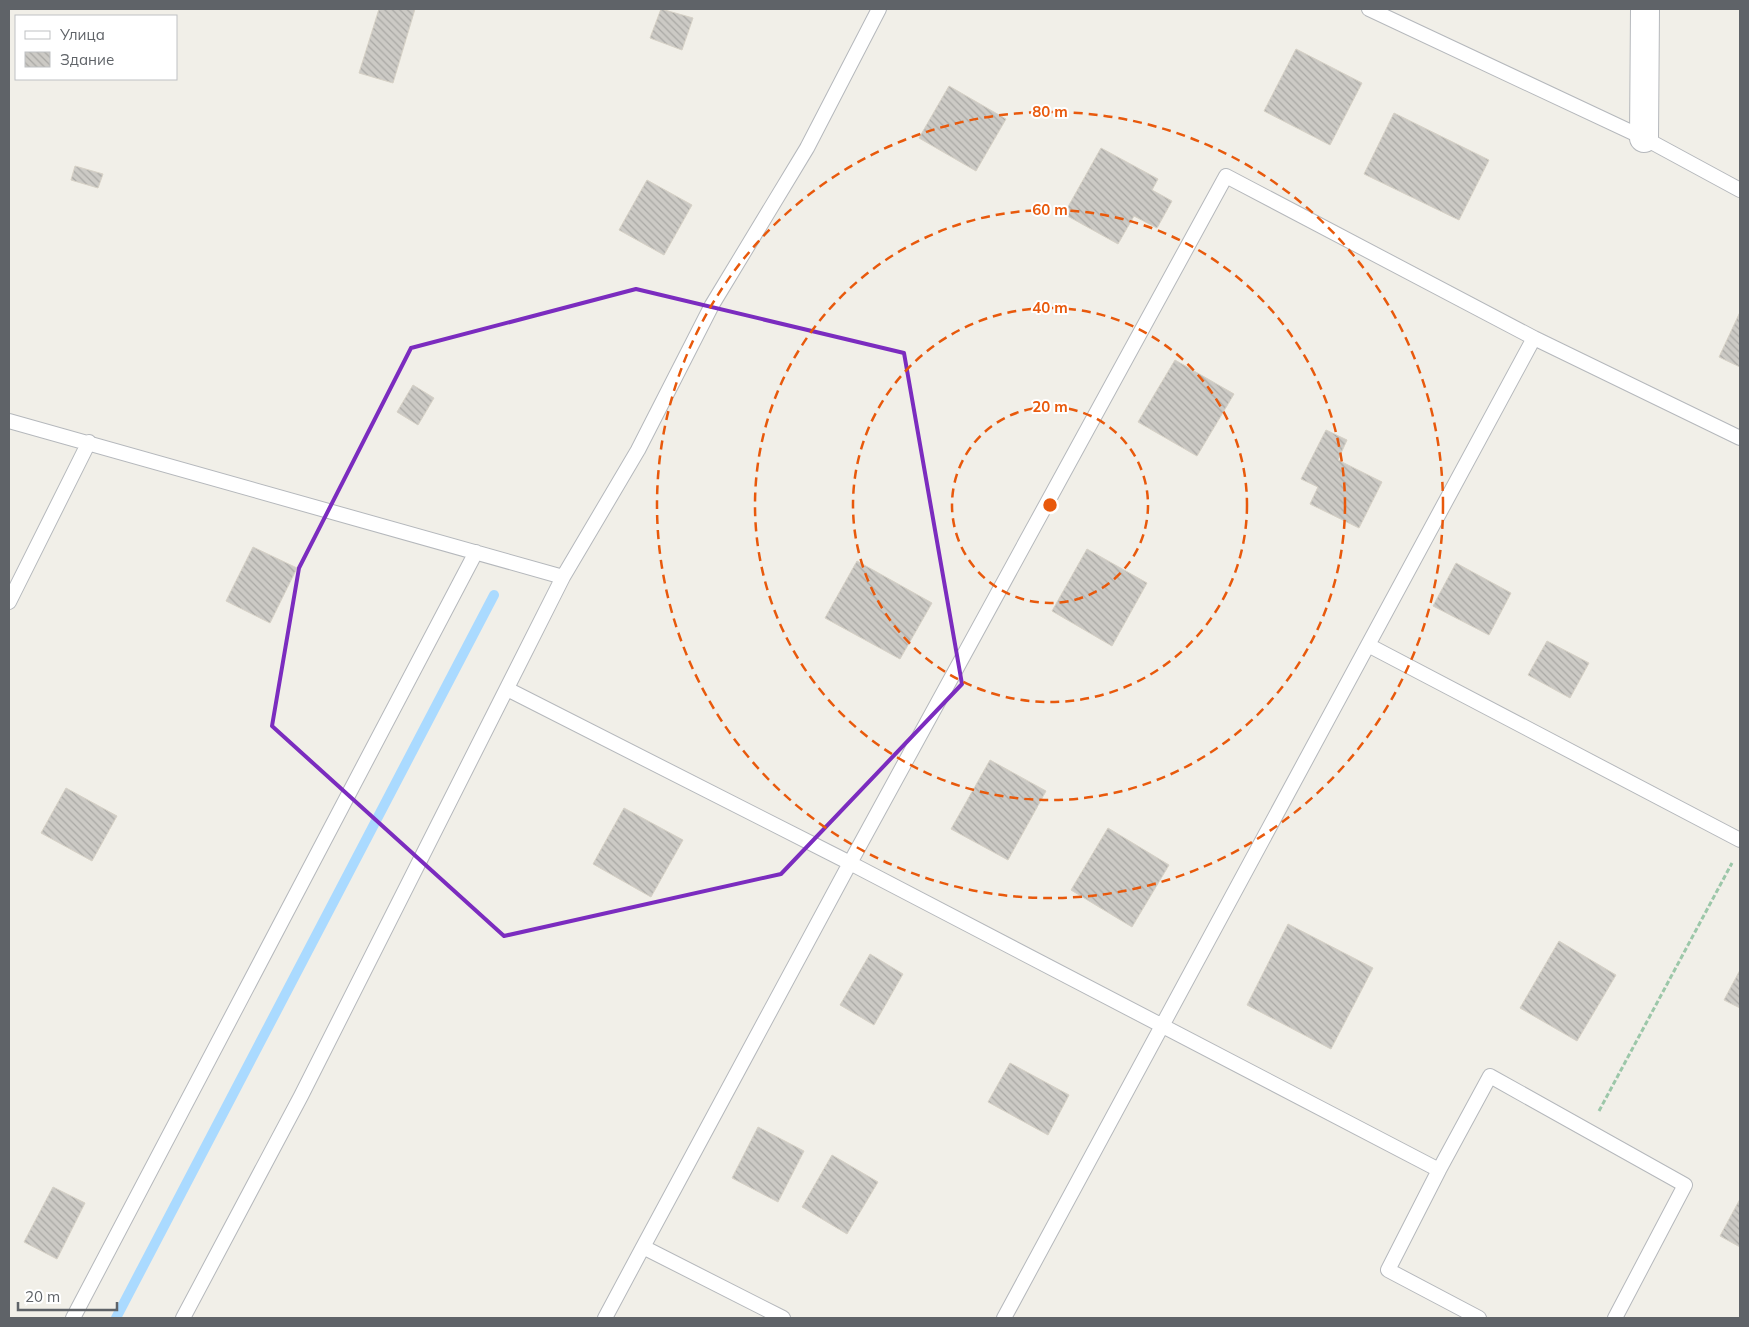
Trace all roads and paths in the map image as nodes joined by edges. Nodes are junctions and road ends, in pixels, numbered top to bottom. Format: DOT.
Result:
graph roads {
  1 [pos="879,9"];
  2 [pos="1369,9"];
  3 [pos="1645,9"];
  4 [pos="1644,138"];
  5 [pos="1740,190"];
  6 [pos="1534,338"];
  7 [pos="9,421"];
  8 [pos="1740,438"];
  9 [pos="89,442"];
  10 [pos="476,552"];
  11 [pos="563,577"];
  12 [pos="9,602"];
  13 [pos="1368,645"];
  14 [pos="506,689"];
  15 [pos="1740,840"];
  16 [pos="1736,856"];
  17 [pos="850,863"];
  18 [pos="1163,1026"];
  19 [pos="1588,1131"];
  20 [pos="1438,1170"];
  21 [pos="643,1247"];
  22 [pos="73,1318"];
  23 [pos="183,1318"];
  24 [pos="605,1318"];
  25 [pos="783,1318"];
  26 [pos="1004,1318"];
  27 [pos="1479,1318"];
  28 [pos="1615,1318"];
  1 -- 11 [label="lane"];
  2 -- 4 [label="lane"];
  3 -- 4 [label="street"];
  4 -- 5 [label="lane"];
  6 -- 8 [label="lane"];
  6 -- 13 [label="lane"];
  6 -- 17 [label="lane"];
  7 -- 9 [label="lane"];
  9 -- 10 [label="lane"];
  9 -- 12 [label="lane"];
  10 -- 11 [label="lane"];
  10 -- 22 [label="lane"];
  11 -- 14 [label="lane"];
  13 -- 15 [label="lane"];
  13 -- 18 [label="lane"];
  14 -- 17 [label="lane"];
  14 -- 23 [label="lane"];
  16 -- 19 [label="path"];
  17 -- 18 [label="lane"];
  17 -- 21 [label="lane"];
  18 -- 20 [label="lane"];
  18 -- 26 [label="lane"];
  19 -- 20 [label="lane"];
  19 -- 28 [label="lane"];
  20 -- 27 [label="lane"];
  21 -- 24 [label="lane"];
  21 -- 25 [label="lane"];
}
